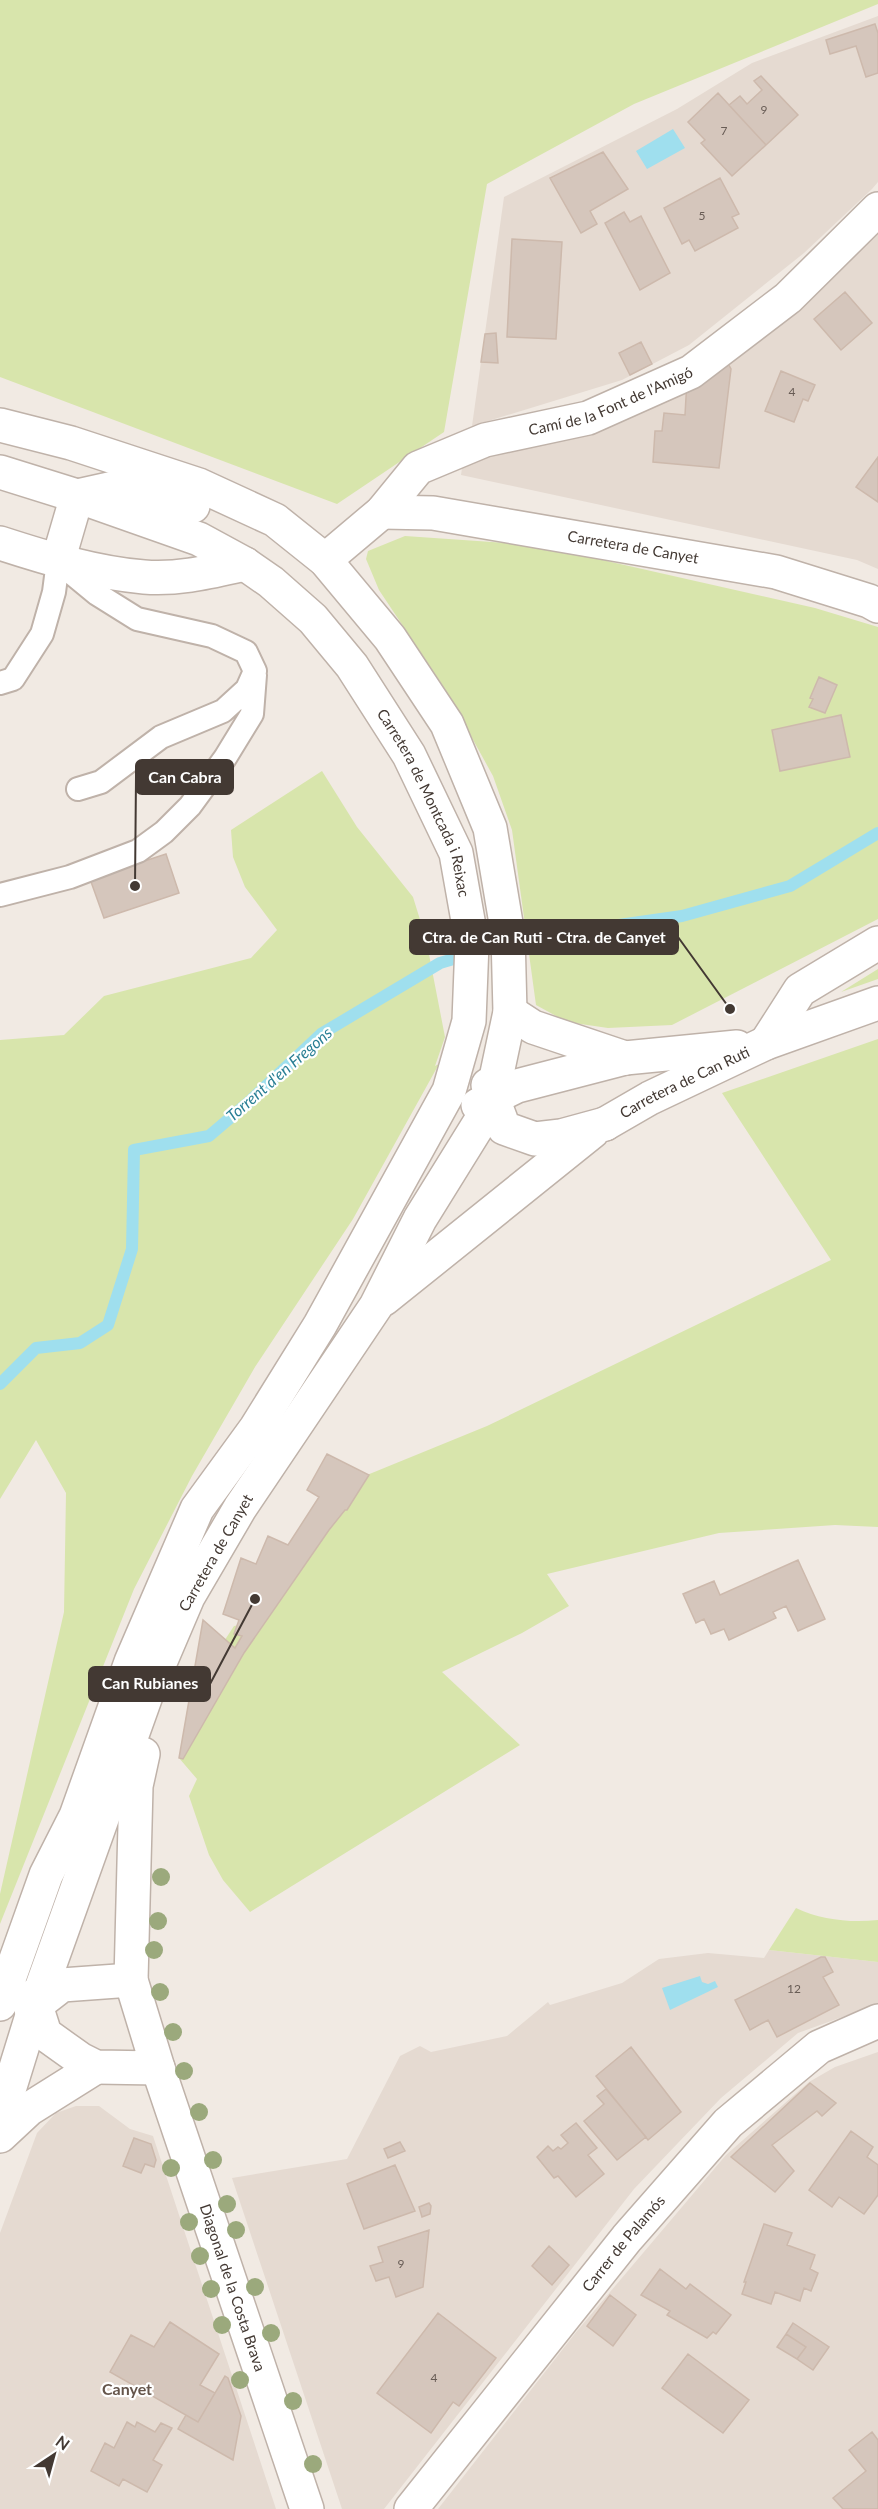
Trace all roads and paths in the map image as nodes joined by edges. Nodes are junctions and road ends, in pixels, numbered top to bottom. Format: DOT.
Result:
graph roads {
  1 [pos="878,209"];
  2 [pos="0,425"];
  3 [pos="0,448"];
  4 [pos="0,472"];
  5 [pos="77,496"];
  6 [pos="382,512"];
  7 [pos="0,543"];
  8 [pos="325,560"];
  9 [pos="58,561"];
  10 [pos="245,564"];
  11 [pos="878,606"];
  12 [pos="255,671"];
  13 [pos="0,683"];
  14 [pos="78,789"];
  15 [pos="472,840"];
  16 [pos="0,895"];
  17 [pos="878,943"];
  18 [pos="878,1003"];
  19 [pos="489,1016"];
  20 [pos="766,1043"];
  21 [pos="625,1058"];
  22 [pos="492,1097"];
  23 [pos="605,1124"];
  24 [pos="376,1306"];
  25 [pos="320,1325"];
  26 [pos="163,1659"];
  27 [pos="76,1816"];
  28 [pos="131,1980"];
  29 [pos="0,2004"];
  30 [pos="35,2006"];
  31 [pos="878,2021"];
  32 [pos="0,2060"];
  33 [pos="96,2067"];
  34 [pos="159,2068"];
  35 [pos="0,2119"];
  36 [pos="0,2136"];
  37 [pos="307,2509"];
  38 [pos="411,2509"];
  1 -- 6 [label="street, Camí de la Font de l'Amigó"];
  2 -- 8 [label="street, Carretera de Montcada i Reixac"];
  3 -- 5 [label="street"];
  4 -- 5 [label="street, Carretera de Montcada i Reixac"];
  5 -- 8 [label="street"];
  5 -- 9 [label="street"];
  5 -- 10 [label="street, Carretera de Montcada i Reixac"];
  6 -- 8 [label="street, Camí de la Font de l'Amigó"];
  6 -- 11 [label="street, Carretera de Canyet"];
  7 -- 9 [label="street"];
  8 -- 15 [label="street, Carretera de Montcada i Reixac"];
  9 -- 10 [label="street"];
  9 -- 12 [label="lane"];
  9 -- 13 [label="lane"];
  10 -- 15 [label="street, Carretera de Montcada i Reixac"];
  12 -- 14 [label="lane"];
  12 -- 16 [label="lane"];
  15 -- 19 [label="street, Carretera de Montcada i Reixac"];
  15 -- 19 [label="street, Carretera de Montcada i Reixac"];
  17 -- 20 [label="street"];
  18 -- 20 [label="street, Carretera de Can Ruti"];
  19 -- 21 [label="street"];
  19 -- 22 [label="street, Carretera de Montcada i Reixac"];
  19 -- 25 [label="street, Carretera de Montcada i Reixac"];
  20 -- 21 [label="street, Carretera de Can Ruti"];
  20 -- 23 [label="street, Carretera de Can Ruti"];
  21 -- 22 [label="street, Carretera de Can Ruti"];
  22 -- 23 [label="street"];
  22 -- 24 [label="street, Carretera de Canyet"];
  22 -- 25 [label="street, Carretera de Can Ruti"];
  23 -- 24 [label="street"];
  24 -- 26 [label="street, Carretera de Canyet"];
  25 -- 27 [label="street, Carretera de Canyet"];
  26 -- 28 [label="street, Diagonal de la Costa Brava"];
  26 -- 30 [label="street, Carretera de Canyet"];
  27 -- 29 [label="street, Carretera de Canyet"];
  27 -- 30 [label="street"];
  28 -- 30 [label="street"];
  28 -- 34 [label="street, Diagonal de la Costa Brava"];
  30 -- 32 [label="street"];
  30 -- 33 [label="street"];
  30 -- 35 [label="street, Carretera de Canyet"];
  31 -- 38 [label="street, Carrer de Palamós"];
  33 -- 34 [label="street"];
  33 -- 36 [label="street"];
  34 -- 37 [label="street, Diagonal de la Costa Brava"];
}
